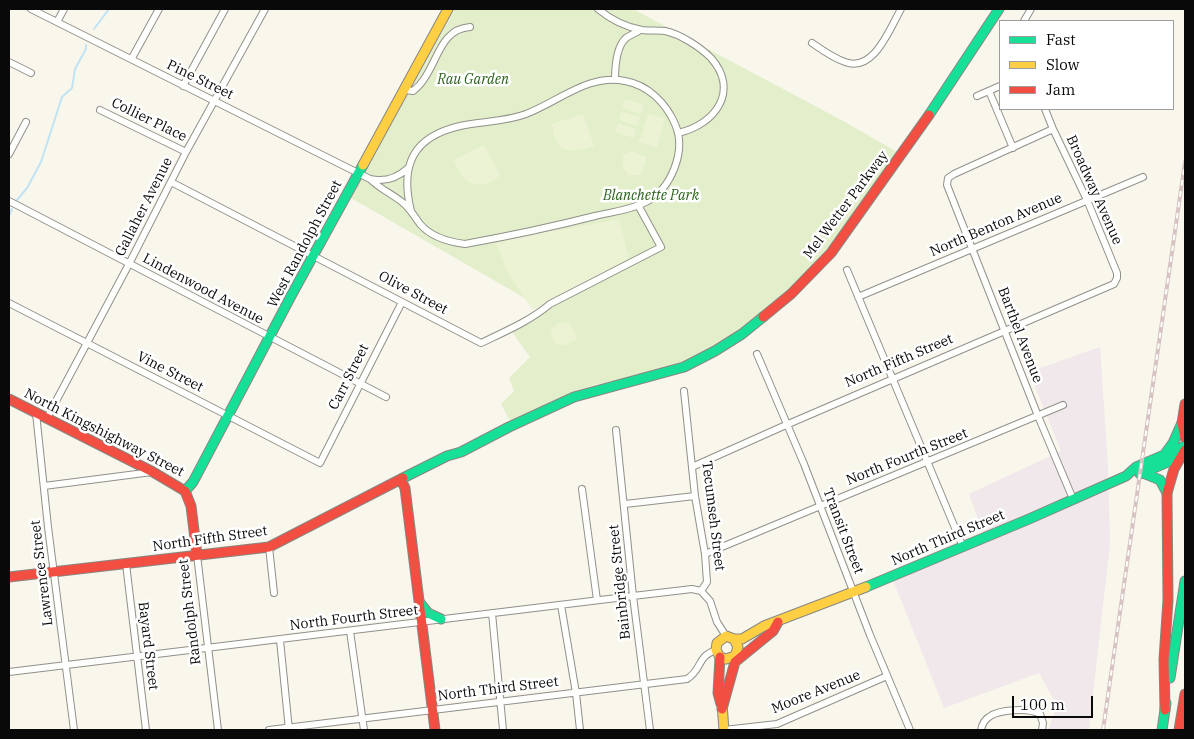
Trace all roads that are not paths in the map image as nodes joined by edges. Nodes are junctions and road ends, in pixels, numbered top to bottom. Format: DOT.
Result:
graph roads {
  1 [pos="31,9"];
  2 [pos="64,9"];
  3 [pos="159,9"];
  4 [pos="225,9"];
  5 [pos="265,9"];
  6 [pos="448,9"];
  7 [pos="598,9"];
  8 [pos="901,9"];
  9 [pos="993,9"];
  10 [pos="999,9"];
  11 [pos="1031,9"];
  12 [pos="1025,20"];
  13 [pos="57,22"];
  14 [pos="470,27"];
  15 [pos="640,30"];
  16 [pos="812,43"];
  17 [pos="132,58"];
  18 [pos="9,62"];
  19 [pos="31,73"];
  20 [pos="615,80"];
  21 [pos="183,86"];
  22 [pos="999,86"];
  23 [pos="405,90"];
  24 [pos="989,91"];
  25 [pos="977,96"];
  26 [pos="215,101"];
  27 [pos="100,110"];
  28 [pos="1046,110"];
  29 [pos="26,122"];
  30 [pos="1053,128"];
  31 [pos="678,133"];
  32 [pos="1013,148"];
  33 [pos="186,152"];
  34 [pos="9,154"];
  35 [pos="407,169"];
  36 [pos="359,173"];
  37 [pos="1143,177"];
  38 [pos="370,179"];
  39 [pos="171,182"];
  40 [pos="1087,200"];
  41 [pos="9,201"];
  42 [pos="638,205"];
  43 [pos="411,211"];
  44 [pos="971,249"];
  45 [pos="314,255"];
  46 [pos="129,264"];
  47 [pos="847,270"];
  48 [pos="1116,281"];
  49 [pos="858,297"];
  50 [pos="402,302"];
  51 [pos="9,303"];
  52 [pos="1005,331"];
  53 [pos="270,338"];
  54 [pos="86,342"];
  55 [pos="757,354"];
  56 [pos="892,379"];
  57 [pos="359,383"];
  58 [pos="684,391"];
  59 [pos="386,397"];
  60 [pos="567,397"];
  61 [pos="10,400"];
  62 [pos="1185,404"];
  63 [pos="1063,406"];
  64 [pos="36,413"];
  65 [pos="228,416"];
  66 [pos="1038,416"];
  67 [pos="47,418"];
  68 [pos="1182,423"];
  69 [pos="786,425"];
  70 [pos="616,430"];
  71 [pos="1185,438"];
  72 [pos="1185,446"];
  73 [pos="1165,454"];
  74 [pos="1184,454"];
  75 [pos="928,462"];
  76 [pos="320,463"];
  77 [pos="692,467"];
  78 [pos="154,472"];
  79 [pos="1143,473"];
  80 [pos="1126,476"];
  81 [pos="401,480"];
  82 [pos="44,486"];
  83 [pos="582,489"];
  84 [pos="185,492"];
  85 [pos="1166,494"];
  86 [pos="695,496"];
  87 [pos="1073,499"];
  88 [pos="624,504"];
  89 [pos="820,506"];
  90 [pos="269,547"];
  91 [pos="963,547"];
  92 [pos="705,554"];
  93 [pos="197,555"];
  94 [pos="126,564"];
  95 [pos="54,571"];
  96 [pos="9,577"];
  97 [pos="1185,581"];
  98 [pos="701,591"];
  99 [pos="853,592"];
  100 [pos="274,593"];
  101 [pos="633,596"];
  102 [pos="418,599"];
  103 [pos="597,600"];
  104 [pos="561,605"];
  105 [pos="492,613"];
  106 [pos="441,619"];
  107 [pos="422,621"];
  108 [pos="778,622"];
  109 [pos="350,631"];
  110 [pos="730,638"];
  111 [pos="280,640"];
  112 [pos="208,648"];
  113 [pos="738,650"];
  114 [pos="137,656"];
  115 [pos="725,657"];
  116 [pos="66,665"];
  117 [pos="9,672"];
  118 [pos="886,676"];
  119 [pos="645,684"];
  120 [pos="576,693"];
  121 [pos="1185,694"];
  122 [pos="500,702"];
  123 [pos="433,710"];
  124 [pos="1165,710"];
  125 [pos="362,719"];
  126 [pos="289,729"];
  127 [pos="74,730"];
  128 [pos="146,730"];
  129 [pos="218,730"];
  130 [pos="269,730"];
  131 [pos="364,730"];
  132 [pos="435,730"];
  133 [pos="503,730"];
  134 [pos="580,730"];
  135 [pos="650,730"];
  136 [pos="724,730"];
  137 [pos="910,730"];
  138 [pos="982,730"];
  139 [pos="1042,730"];
  140 [pos="1162,730"];
  141 [pos="1179,730"];
  1 -- 13 [label="street, Pine Street"];
  2 -- 13 [label="street"];
  3 -- 17 [label="street"];
  4 -- 21 [label="street"];
  5 -- 26 [label="street, Gallaher Avenue"];
  6 -- 23 [label="main road, West Randolph Street"];
  7 -- 15 [label="street"];
  8 -- 16 [label="street"];
  9 -- 60 [label="main road, Mel Wetter Parkway"];
  10 -- 60 [label="main road, Mel Wetter Parkway"];
  11 -- 12 [label="street"];
  13 -- 17 [label="street, Pine Street"];
  14 -- 23 [label="street"];
  15 -- 20 [label="street"];
  15 -- 31 [label="street"];
  17 -- 21 [label="street, Pine Street"];
  18 -- 19 [label="street"];
  20 -- 31 [label="street"];
  20 -- 35 [label="street"];
  21 -- 26 [label="street, Pine Street"];
  22 -- 24 [label="street"];
  23 -- 36 [label="main road, West Randolph Street"];
  24 -- 25 [label="street"];
  24 -- 32 [label="street"];
  26 -- 33 [label="street, Gallaher Avenue"];
  26 -- 36 [label="street, Pine Street"];
  27 -- 33 [label="street, Collier Place"];
  28 -- 30 [label="street, Broadway Avenue"];
  29 -- 34 [label="street"];
  30 -- 32 [label="street"];
  30 -- 40 [label="street, Broadway Avenue"];
  31 -- 42 [label="street, Pine Street"];
  32 -- 44 [label="street, Barthel Avenue"];
  33 -- 39 [label="street, Gallaher Avenue"];
  35 -- 38 [label="street"];
  35 -- 43 [label="street"];
  36 -- 38 [label="street, Pine Street"];
  36 -- 45 [label="main road, West Randolph Street"];
  37 -- 40 [label="street, North Benton Avenue"];
  38 -- 43 [label="street, Pine Street"];
  39 -- 45 [label="street, Olive Street"];
  39 -- 46 [label="street, Gallaher Avenue"];
  40 -- 44 [label="street, North Benton Avenue"];
  40 -- 48 [label="street, Broadway Avenue"];
  41 -- 46 [label="street, Lindenwood Avenue"];
  42 -- 43 [label="street, Pine Street"];
  42 -- 50 [label="street, Olive Street"];
  44 -- 49 [label="street, North Benton Avenue"];
  44 -- 52 [label="street, Barthel Avenue"];
  45 -- 50 [label="street, Olive Street"];
  45 -- 53 [label="main road, West Randolph Street"];
  46 -- 53 [label="street, Lindenwood Avenue"];
  46 -- 54 [label="street, Gallaher Avenue"];
  47 -- 49 [label="street"];
  48 -- 52 [label="street, North Fifth Street"];
  49 -- 56 [label="street"];
  50 -- 57 [label="street, Carr Street"];
  51 -- 54 [label="street, Vine Street"];
  52 -- 56 [label="street, North Fifth Street"];
  52 -- 66 [label="street, Barthel Avenue"];
  53 -- 57 [label="street, Lindenwood Avenue"];
  53 -- 65 [label="main road, West Randolph Street"];
  54 -- 65 [label="street, Vine Street"];
  54 -- 67 [label="street, Gallaher Avenue"];
  55 -- 69 [label="street, Transit Street"];
  56 -- 69 [label="street, North Fifth Street"];
  56 -- 75 [label="street"];
  57 -- 59 [label="street, Lindenwood Avenue"];
  57 -- 76 [label="street, Carr Street"];
  58 -- 77 [label="street, Tecumseh Street"];
  60 -- 81 [label="main road, Mel Wetter Parkway"];
  61 -- 64 [label="main road, North Kingshighway Street"];
  62 -- 68 [label="main road"];
  63 -- 66 [label="street, North Fourth Street"];
  64 -- 67 [label="main road, North Kingshighway Street"];
  64 -- 82 [label="street, Lawrence Street"];
  65 -- 76 [label="street, Vine Street"];
  65 -- 84 [label="main road, West Randolph Street"];
  66 -- 75 [label="street, North Fourth Street"];
  66 -- 87 [label="street, Barthel Avenue"];
  67 -- 78 [label="main road, North Kingshighway Street"];
  68 -- 71 [label="main road"];
  68 -- 73 [label="main road"];
  69 -- 77 [label="street, North Fifth Street"];
  69 -- 89 [label="street, Transit Street"];
  70 -- 88 [label="street, Bainbridge Street"];
  72 -- 73 [label="main road, North Third Street"];
  73 -- 80 [label="main road, North Third Street"];
  74 -- 79 [label="main road, North Third Street"];
  74 -- 85 [label="main road"];
  75 -- 89 [label="street, North Fourth Street"];
  75 -- 91 [label="street"];
  77 -- 86 [label="street, Tecumseh Street"];
  78 -- 82 [label="street"];
  78 -- 84 [label="main road, North Kingshighway Street"];
  79 -- 80 [label="main road, North Third Street"];
  79 -- 85 [label="main road"];
  80 -- 87 [label="main road, North Third Street"];
  81 -- 90 [label="main road, North Fifth Street"];
  81 -- 102 [label="main road"];
  82 -- 95 [label="street, Lawrence Street"];
  83 -- 103 [label="street"];
  84 -- 93 [label="main road, Randolph Street"];
  85 -- 124 [label="main road"];
  86 -- 88 [label="street"];
  86 -- 92 [label="street, Tecumseh Street"];
  87 -- 91 [label="main road, North Third Street"];
  88 -- 101 [label="street, Bainbridge Street"];
  89 -- 92 [label="street, North Fourth Street"];
  89 -- 99 [label="street, Transit Street"];
  90 -- 93 [label="main road, North Fifth Street"];
  90 -- 100 [label="street"];
  91 -- 99 [label="main road, North Third Street"];
  92 -- 98 [label="street, Tecumseh Street"];
  93 -- 94 [label="main road, North Fifth Street"];
  93 -- 112 [label="street, Randolph Street"];
  94 -- 95 [label="main road, North Fifth Street"];
  94 -- 114 [label="street, Bayard Street"];
  95 -- 96 [label="main road, North Fifth Street"];
  95 -- 116 [label="street, Lawrence Street"];
  97 -- 124 [label="main road"];
  98 -- 101 [label="street, North Fourth Street"];
  98 -- 110 [label="street"];
  99 -- 108 [label="main road, North Third Street"];
  99 -- 118 [label="street, Transit Street"];
  101 -- 103 [label="street, North Fourth Street"];
  101 -- 119 [label="street, Bainbridge Street"];
  102 -- 106 [label="main road"];
  102 -- 107 [label="main road"];
  103 -- 104 [label="street, North Fourth Street"];
  104 -- 105 [label="street, North Fourth Street"];
  104 -- 120 [label="street"];
  105 -- 106 [label="street, North Fourth Street"];
  105 -- 122 [label="street"];
  106 -- 107 [label="street, North Fourth Street"];
  107 -- 109 [label="street, North Fourth Street"];
  107 -- 123 [label="main road"];
  108 -- 110 [label="main road, North Third Street"];
  108 -- 113 [label="main road, North Third Street"];
  108 -- 115 [label="main road, North Third Street"];
  109 -- 111 [label="street, North Fourth Street"];
  109 -- 125 [label="street"];
  110 -- 113 [label="main road"];
  110 -- 115 [label="main road, North Third Street"];
  111 -- 112 [label="street, North Fourth Street"];
  111 -- 126 [label="street"];
  112 -- 114 [label="street, North Fourth Street"];
  112 -- 129 [label="street, Randolph Street"];
  113 -- 115 [label="main road, North Third Street"];
  114 -- 116 [label="street, North Fourth Street"];
  114 -- 128 [label="street, Bayard Street"];
  115 -- 119 [label="street, North Third Street"];
  115 -- 136 [label="main road"];
  116 -- 117 [label="street, North Fourth Street"];
  116 -- 127 [label="street, Lawrence Street"];
  118 -- 136 [label="street, Moore Avenue"];
  118 -- 137 [label="street, Transit Street"];
  119 -- 120 [label="street, North Third Street"];
  119 -- 135 [label="street, Bainbridge Street"];
  120 -- 122 [label="street, North Third Street"];
  120 -- 134 [label="street"];
  121 -- 141 [label="main road"];
  122 -- 123 [label="street, North Third Street"];
  122 -- 133 [label="street"];
  123 -- 125 [label="street, North Third Street"];
  123 -- 132 [label="main road"];
  124 -- 140 [label="main road"];
  125 -- 126 [label="street, North Third Street"];
  125 -- 131 [label="street"];
  126 -- 130 [label="street, North Third Street"];
  138 -- 139 [label="street"];
}
